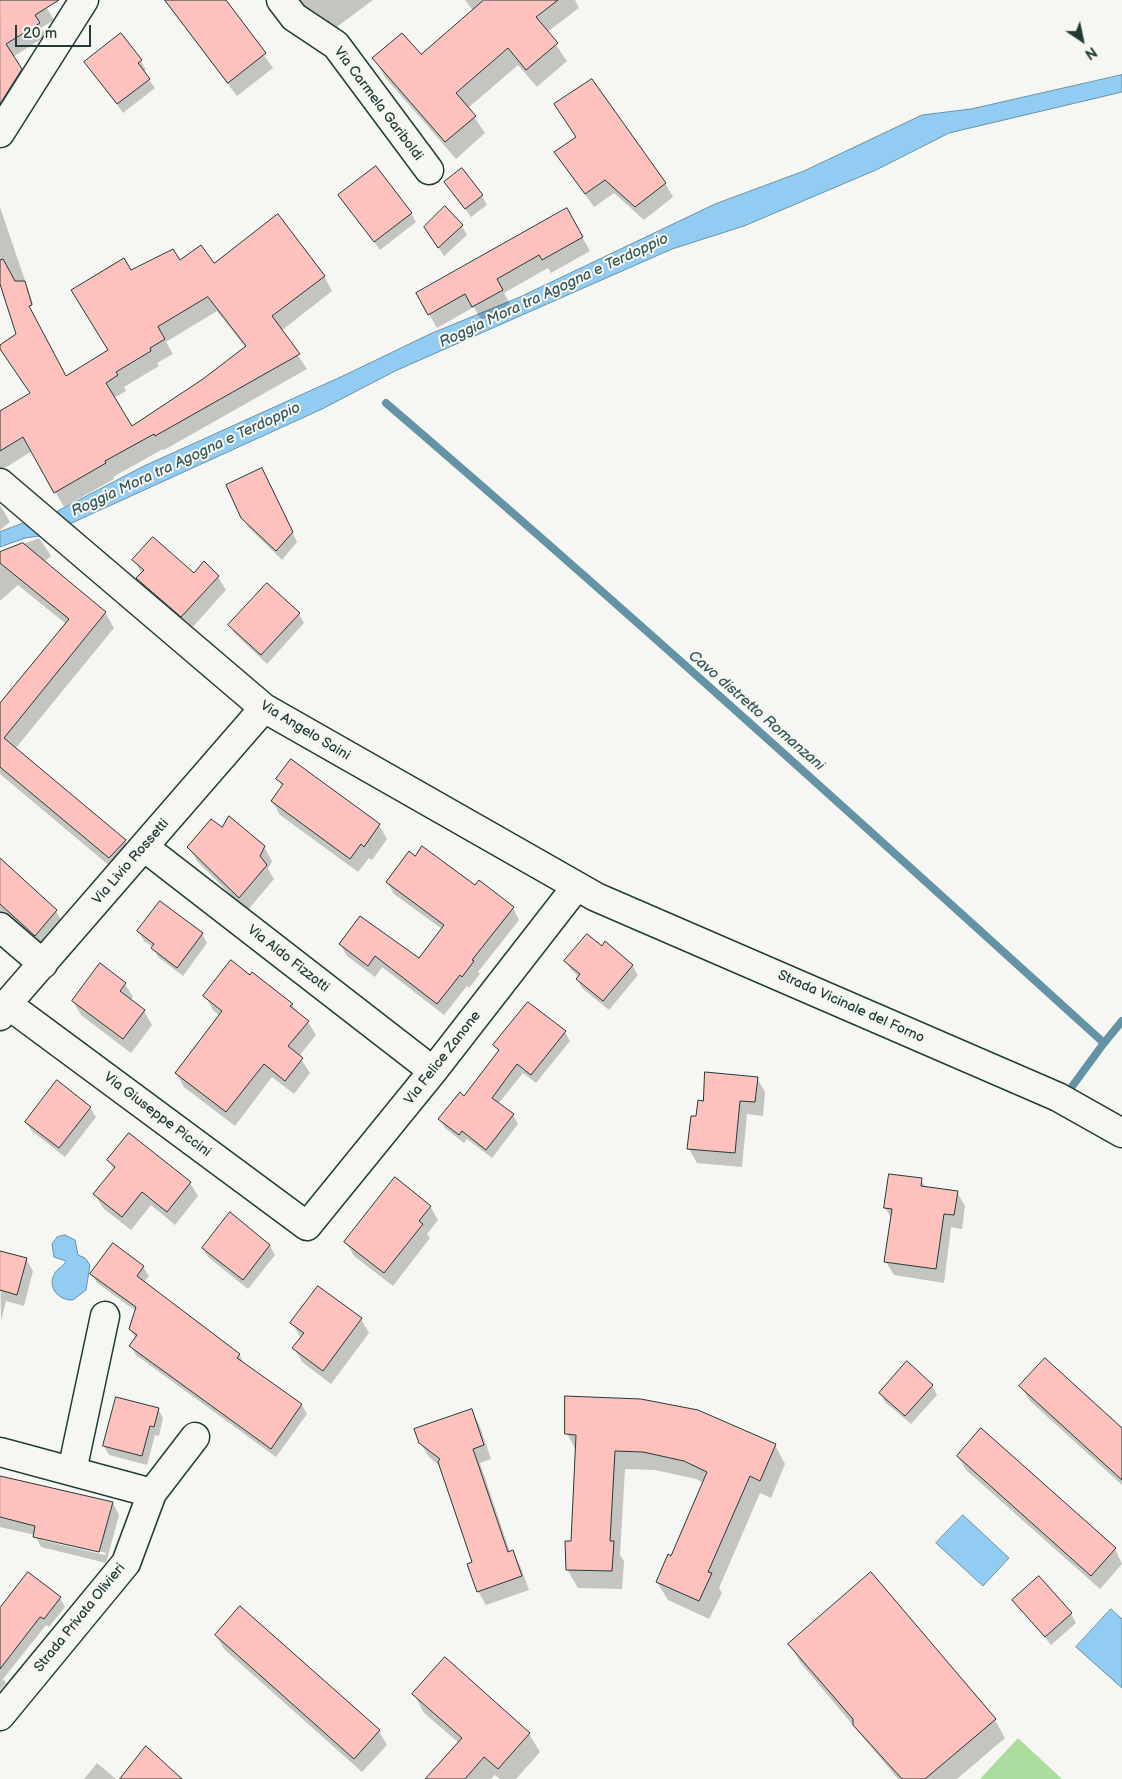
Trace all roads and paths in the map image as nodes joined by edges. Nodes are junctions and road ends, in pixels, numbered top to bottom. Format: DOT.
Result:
graph roads {
  1 [pos="84,0"];
  2 [pos="281,0"];
  3 [pos="0,133"];
  4 [pos="429,170"];
  5 [pos="0,483"];
  6 [pos="264,708"];
  7 [pos="144,847"];
  8 [pos="576,887"];
  9 [pos="0,927"];
  10 [pos="42,964"];
  11 [pos="4,1010"];
  12 [pos="433,1071"];
  13 [pos="1122,1133"];
  14 [pos="307,1226"];
  15 [pos="105,1316"];
  16 [pos="194,1437"];
  17 [pos="0,1452"];
  18 [pos="72,1471"];
  19 [pos="152,1492"];
  20 [pos="0,1716"];
  1 -- 3 [label="street"];
  2 -- 4 [label="street, Via Carmela Gariboldi"];
  5 -- 6 [label="street, Via Angelo Saini"];
  6 -- 7 [label="street, Via Livio Rossetti"];
  6 -- 8 [label="street, Via Angelo Saini"];
  7 -- 10 [label="street, Via Livio Rossetti"];
  7 -- 12 [label="street, Via Aldo Fizzotti"];
  8 -- 12 [label="street, Via Felice Zanone"];
  8 -- 13 [label="street, Strada Vicinale del Forno"];
  9 -- 10 [label="street"];
  10 -- 11 [label="street, Via Livio Rossetti"];
  11 -- 14 [label="street, Via Giuseppe Piccini"];
  12 -- 14 [label="street, Via Felice Zanone"];
  15 -- 18 [label="street"];
  16 -- 19 [label="street, Strada Privata Olivieri"];
  17 -- 18 [label="street"];
  18 -- 19 [label="street"];
  19 -- 20 [label="street, Strada Privata Olivieri"];
}
